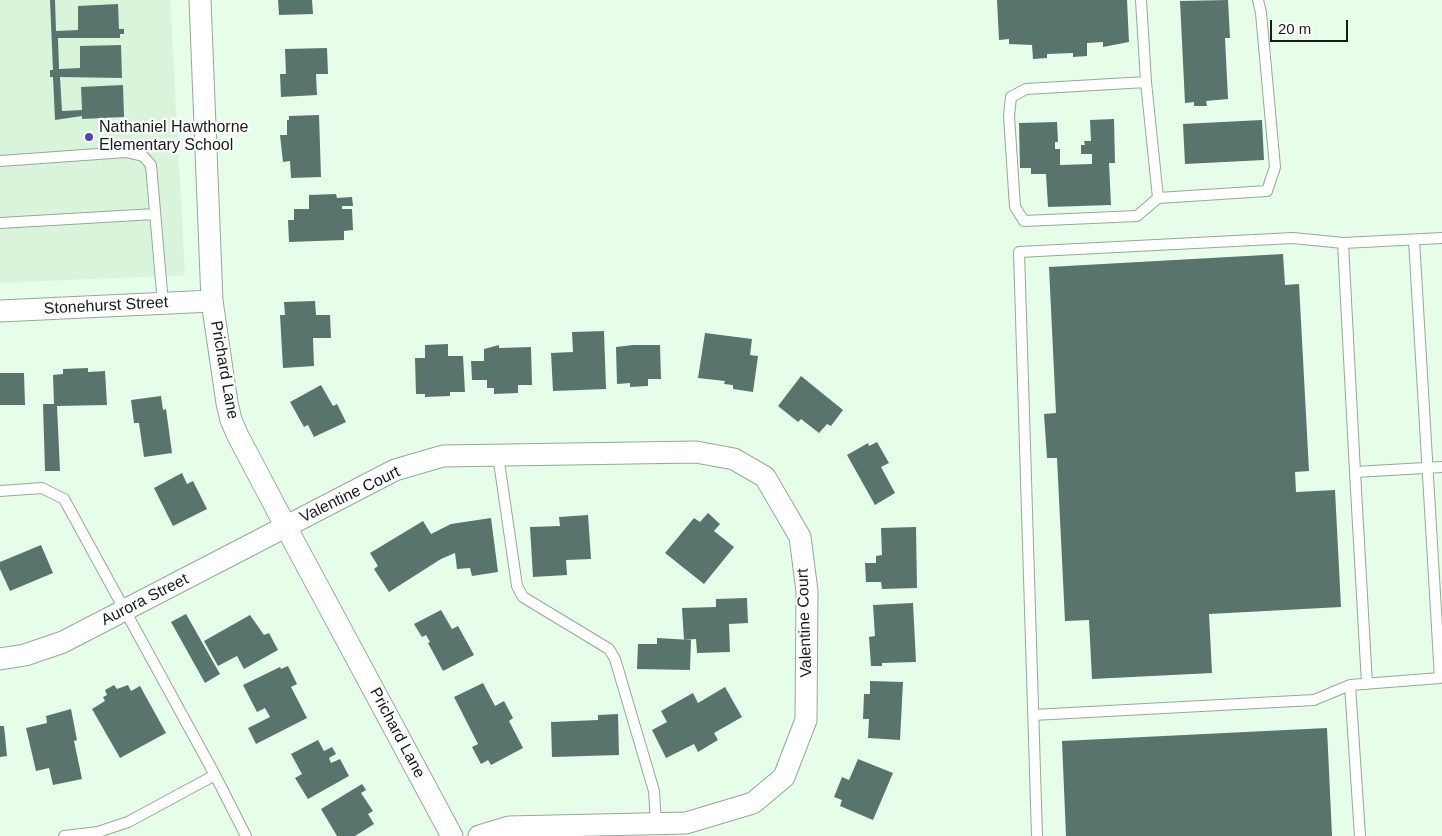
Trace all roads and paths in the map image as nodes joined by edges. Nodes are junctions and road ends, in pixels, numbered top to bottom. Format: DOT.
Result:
graph roads {
  1 [pos="200,0"];
  2 [pos="1141,0"];
  3 [pos="1258,0"];
  4 [pos="1146,82"];
  5 [pos="0,161"];
  6 [pos="1158,198"];
  7 [pos="155,214"];
  8 [pos="0,223"];
  9 [pos="1442,238"];
  10 [pos="1414,240"];
  11 [pos="1343,244"];
  12 [pos="212,302"];
  13 [pos="163,304"];
  14 [pos="0,311"];
  15 [pos="498,455"];
  16 [pos="1442,467"];
  17 [pos="1427,468"];
  18 [pos="1356,472"];
  19 [pos="0,490"];
  20 [pos="286,527"];
  21 [pos="124,611"];
  22 [pos="0,659"];
  23 [pos="1367,684"];
  24 [pos="1350,685"];
  25 [pos="1033,715"];
  26 [pos="215,775"];
  27 [pos="656,824"];
  28 [pos="64,836"];
  29 [pos="246,836"];
  30 [pos="452,836"];
  31 [pos="479,836"];
  32 [pos="1037,836"];
  33 [pos="1360,836"];
  1 -- 12 [label="street, Prichard Lane"];
  2 -- 4 [label="lane"];
  3 -- 6 [label="lane"];
  4 -- 6 [label="lane"];
  4 -- 6 [label="lane"];
  5 -- 7 [label="lane"];
  7 -- 8 [label="lane"];
  7 -- 13 [label="lane"];
  9 -- 10 [label="lane"];
  10 -- 11 [label="lane"];
  10 -- 17 [label="lane"];
  11 -- 18 [label="lane"];
  11 -- 25 [label="lane"];
  12 -- 13 [label="street, Stonehurst Street"];
  12 -- 20 [label="street, Prichard Lane"];
  13 -- 14 [label="street, Stonehurst Street"];
  15 -- 20 [label="street, Valentine Court"];
  15 -- 27 [label="lane"];
  15 -- 27 [label="street, Valentine Court"];
  16 -- 17 [label="lane"];
  17 -- 18 [label="lane"];
  17 -- 23 [label="lane"];
  18 -- 23 [label="lane"];
  19 -- 21 [label="lane"];
  20 -- 21 [label="street, Aurora Street"];
  20 -- 30 [label="street, Prichard Lane"];
  21 -- 22 [label="street, Aurora Street"];
  21 -- 26 [label="lane"];
  23 -- 24 [label="lane"];
  24 -- 25 [label="lane"];
  24 -- 33 [label="lane"];
  25 -- 32 [label="lane"];
  26 -- 28 [label="lane"];
  26 -- 29 [label="lane"];
  27 -- 31 [label="street, Valentine Court"];
}
